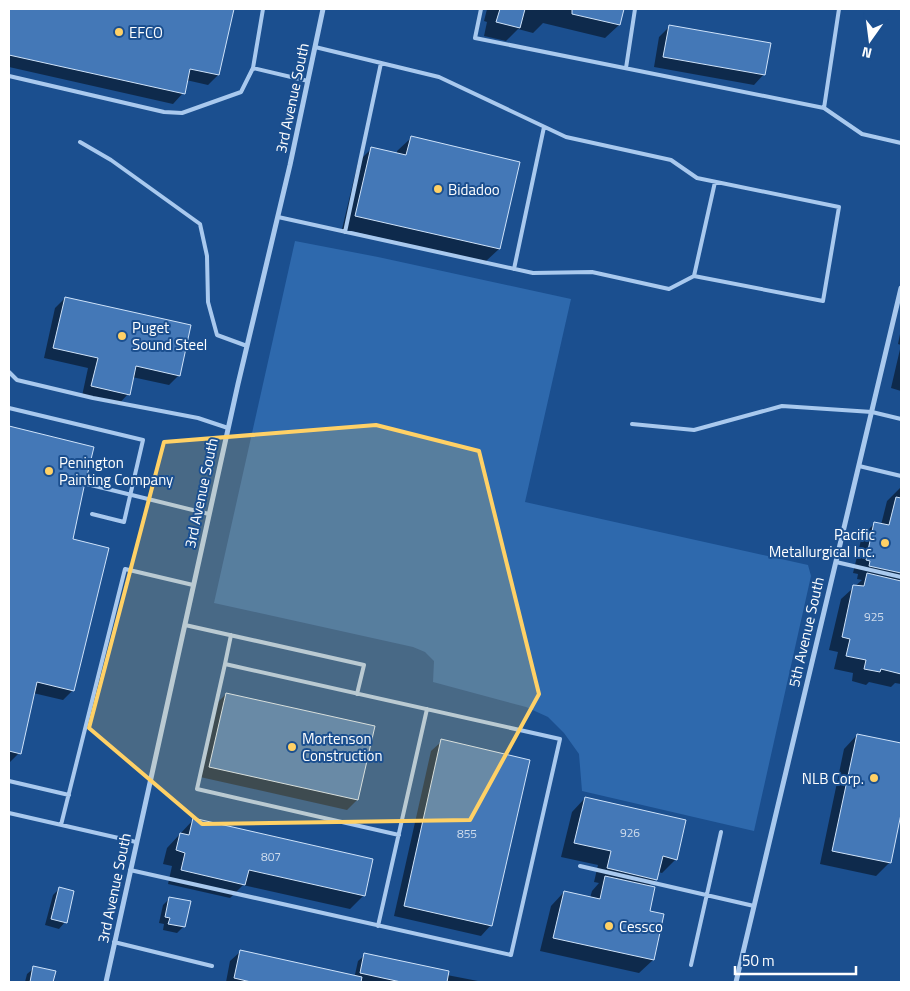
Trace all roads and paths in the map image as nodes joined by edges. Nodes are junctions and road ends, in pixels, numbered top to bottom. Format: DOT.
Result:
graph roads {
  1 [pos="263,9"];
  2 [pos="324,9"];
  3 [pos="481,9"];
  4 [pos="635,9"];
  5 [pos="839,9"];
  6 [pos="315,47"];
  7 [pos="381,63"];
  8 [pos="253,68"];
  9 [pos="626,68"];
  10 [pos="9,76"];
  11 [pos="308,81"];
  12 [pos="824,108"];
  13 [pos="544,126"];
  14 [pos="80,142"];
  15 [pos="901,142"];
  16 [pos="715,182"];
  17 [pos="278,217"];
  18 [pos="345,232"];
  19 [pos="514,269"];
  20 [pos="694,276"];
  21 [pos="901,288"];
  22 [pos="247,346"];
  23 [pos="9,372"];
  24 [pos="9,408"];
  25 [pos="872,412"];
  26 [pos="901,419"];
  27 [pos="632,424"];
  28 [pos="228,428"];
  29 [pos="859,466"];
  30 [pos="901,476"];
  31 [pos="87,484"];
  32 [pos="130,495"];
  33 [pos="92,514"];
  34 [pos="209,514"];
  35 [pos="836,562"];
  36 [pos="901,577"];
  37 [pos="193,585"];
  38 [pos="185,625"];
  39 [pos="232,635"];
  40 [pos="225,664"];
  41 [pos="358,694"];
  42 [pos="427,709"];
  43 [pos="9,781"];
  44 [pos="69,795"];
  45 [pos="9,813"];
  46 [pos="61,825"];
  47 [pos="721,832"];
  48 [pos="399,835"];
  49 [pos="136,842"];
  50 [pos="580,866"];
  51 [pos="130,870"];
  52 [pos="707,895"];
  53 [pos="754,906"];
  54 [pos="378,926"];
  55 [pos="114,942"];
  56 [pos="691,965"];
  57 [pos="212,966"];
  58 [pos="106,982"];
  59 [pos="736,982"];
  1 -- 8 [label="lane"];
  2 -- 6 [label="street, 3rd Avenue South"];
  3 -- 9 [label="lane"];
  4 -- 9 [label="lane"];
  5 -- 12 [label="lane"];
  6 -- 7 [label="lane"];
  6 -- 11 [label="street, 3rd Avenue South"];
  7 -- 13 [label="lane"];
  7 -- 18 [label="lane"];
  8 -- 10 [label="lane"];
  8 -- 11 [label="lane"];
  9 -- 12 [label="lane"];
  11 -- 17 [label="street, 3rd Avenue South"];
  12 -- 15 [label="lane"];
  13 -- 16 [label="lane"];
  13 -- 19 [label="lane"];
  14 -- 22 [label="lane"];
  16 -- 20 [label="lane"];
  16 -- 20 [label="lane"];
  17 -- 18 [label="lane"];
  17 -- 22 [label="street, 3rd Avenue South"];
  18 -- 19 [label="lane"];
  19 -- 20 [label="lane"];
  21 -- 25 [label="street, 5th Avenue South"];
  22 -- 28 [label="street, 3rd Avenue South"];
  23 -- 28 [label="lane"];
  24 -- 32 [label="lane"];
  25 -- 26 [label="lane"];
  25 -- 27 [label="lane"];
  25 -- 29 [label="street, 5th Avenue South"];
  28 -- 34 [label="street, 3rd Avenue South"];
  29 -- 30 [label="lane"];
  29 -- 35 [label="street, 5th Avenue South"];
  31 -- 32 [label="lane"];
  32 -- 33 [label="lane"];
  32 -- 34 [label="lane"];
  34 -- 37 [label="street, 3rd Avenue South"];
  35 -- 36 [label="lane"];
  35 -- 53 [label="street, 5th Avenue South"];
  37 -- 38 [label="street, 3rd Avenue South"];
  37 -- 44 [label="lane"];
  38 -- 39 [label="lane"];
  38 -- 49 [label="street, 3rd Avenue South"];
  39 -- 40 [label="lane"];
  39 -- 41 [label="lane"];
  40 -- 41 [label="lane"];
  40 -- 48 [label="lane"];
  41 -- 42 [label="lane"];
  42 -- 48 [label="lane"];
  42 -- 54 [label="lane"];
  43 -- 44 [label="lane"];
  44 -- 46 [label="lane"];
  45 -- 46 [label="lane"];
  46 -- 49 [label="lane"];
  47 -- 52 [label="lane"];
  48 -- 54 [label="lane"];
  49 -- 51 [label="street, 3rd Avenue South"];
  50 -- 52 [label="lane"];
  51 -- 54 [label="lane"];
  51 -- 55 [label="street, 3rd Avenue South"];
  52 -- 53 [label="lane"];
  52 -- 56 [label="lane"];
  53 -- 59 [label="street, 5th Avenue South"];
  55 -- 57 [label="lane"];
  55 -- 58 [label="street, 3rd Avenue South"];
}
